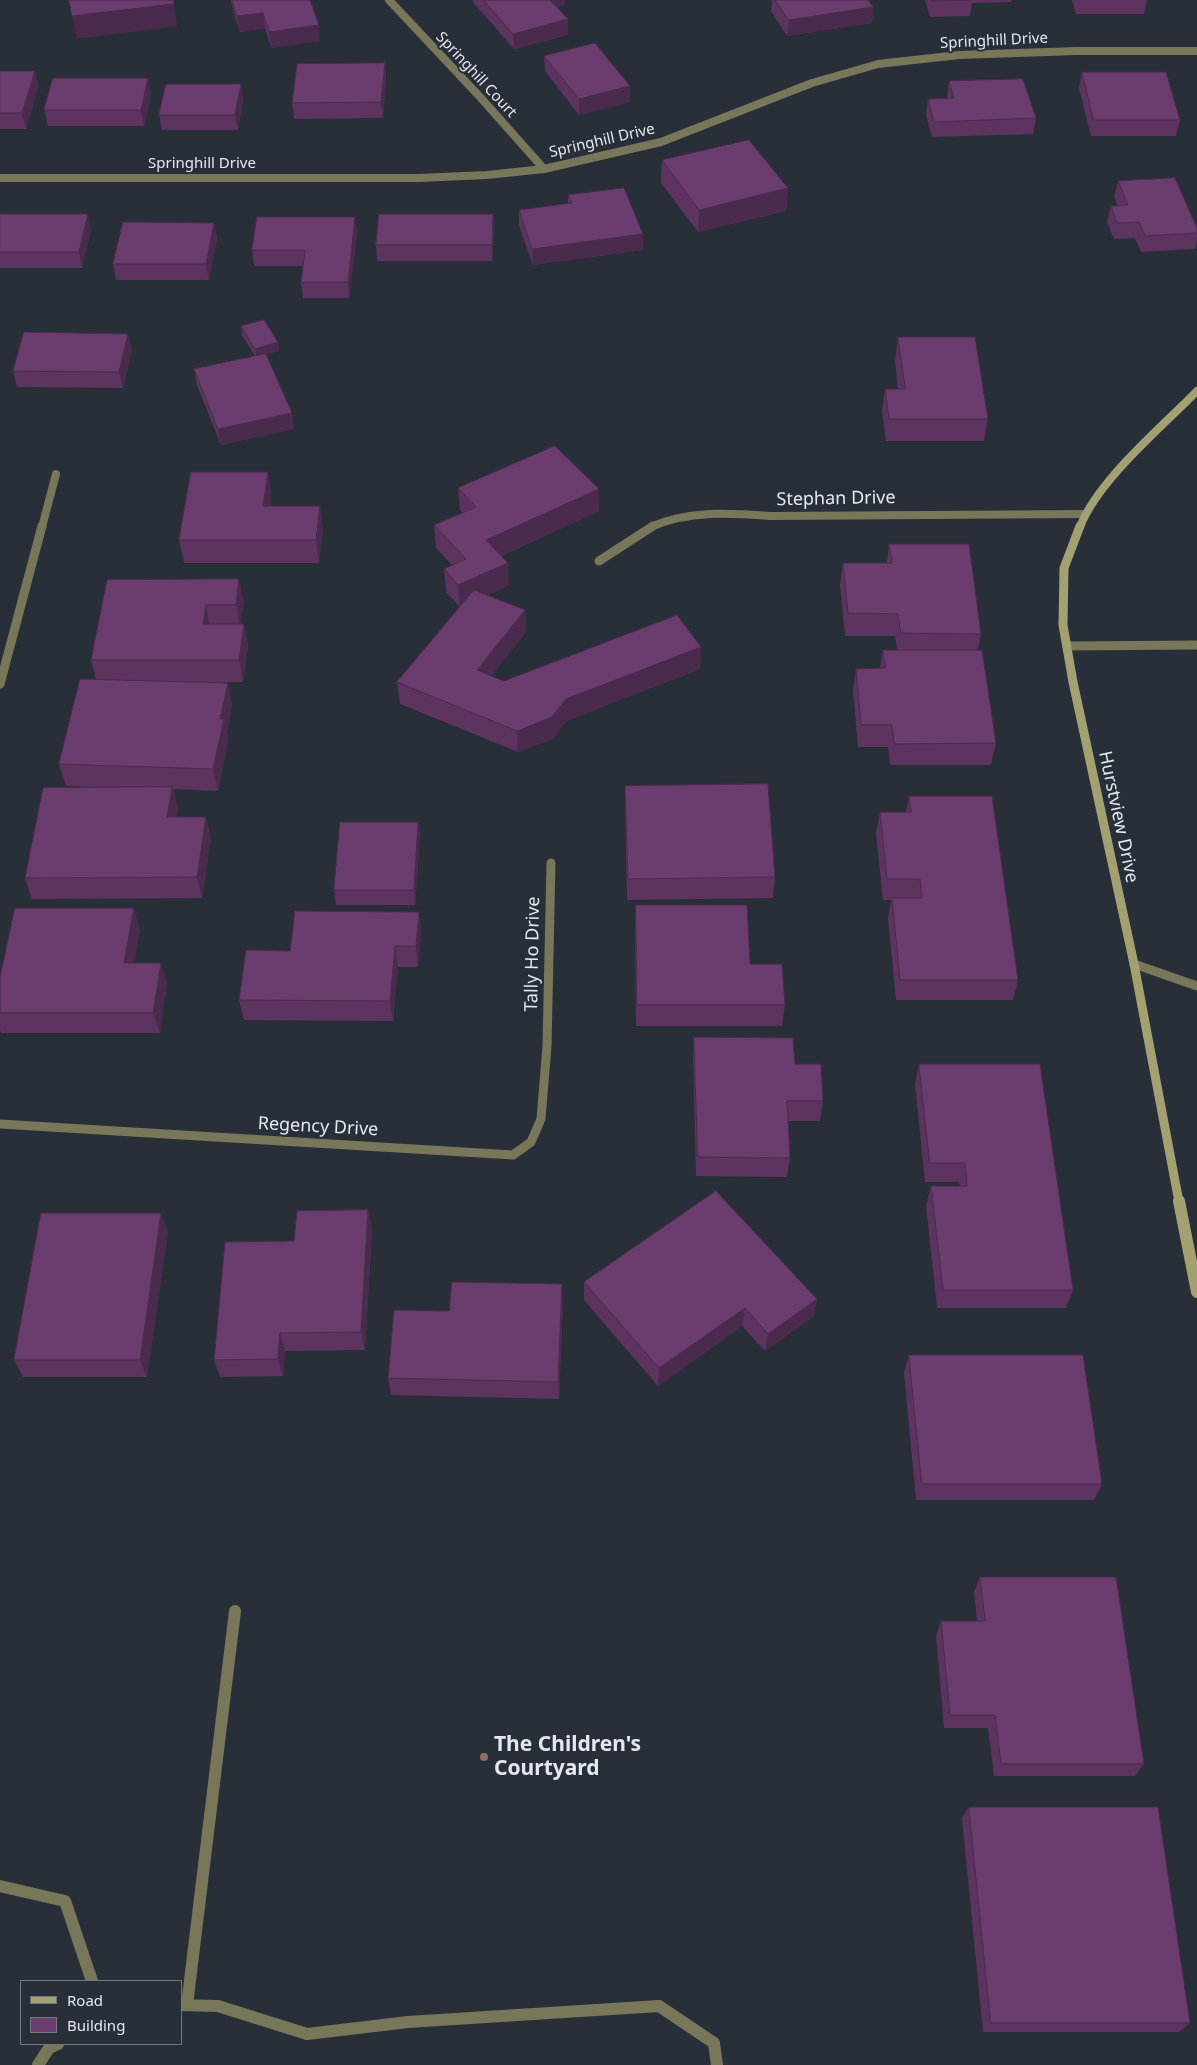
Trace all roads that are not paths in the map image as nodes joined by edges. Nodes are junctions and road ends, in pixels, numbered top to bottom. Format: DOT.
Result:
graph roads {
  1 [pos="389,0"];
  2 [pos="1197,51"];
  3 [pos="544,169"];
  4 [pos="0,178"];
  5 [pos="1197,391"];
  6 [pos="56,474"];
  7 [pos="1085,514"];
  8 [pos="599,561"];
  9 [pos="1197,645"];
  10 [pos="1067,646"];
  11 [pos="0,684"];
  12 [pos="551,862"];
  13 [pos="1134,964"];
  14 [pos="1197,986"];
  15 [pos="547,1046"];
  16 [pos="0,1124"];
  17 [pos="1197,1292"];
  18 [pos="235,1611"];
  19 [pos="0,1886"];
  20 [pos="92,1980"];
  21 [pos="184,2005"];
  22 [pos="56,2045"];
  23 [pos="38,2065"];
  24 [pos="717,2065"];
  1 -- 3 [label="street, Springhill Court"];
  2 -- 3 [label="street, Springhill Drive"];
  3 -- 4 [label="street, Springhill Drive"];
  5 -- 7 [label="street, Hurstview Drive"];
  6 -- 11 [label="street"];
  7 -- 8 [label="street, Stephan Drive"];
  7 -- 10 [label="street, Hurstview Drive"];
  9 -- 10 [label="street"];
  10 -- 13 [label="street, Hurstview Drive"];
  12 -- 15 [label="street, Tally Ho Drive"];
  13 -- 14 [label="street"];
  13 -- 17 [label="street, Hurstview Drive"];
  15 -- 16 [label="street, Regency Drive"];
  18 -- 21 [label="street"];
  19 -- 20 [label="street"];
  21 -- 24 [label="street"];
  22 -- 23 [label="street"];
}
